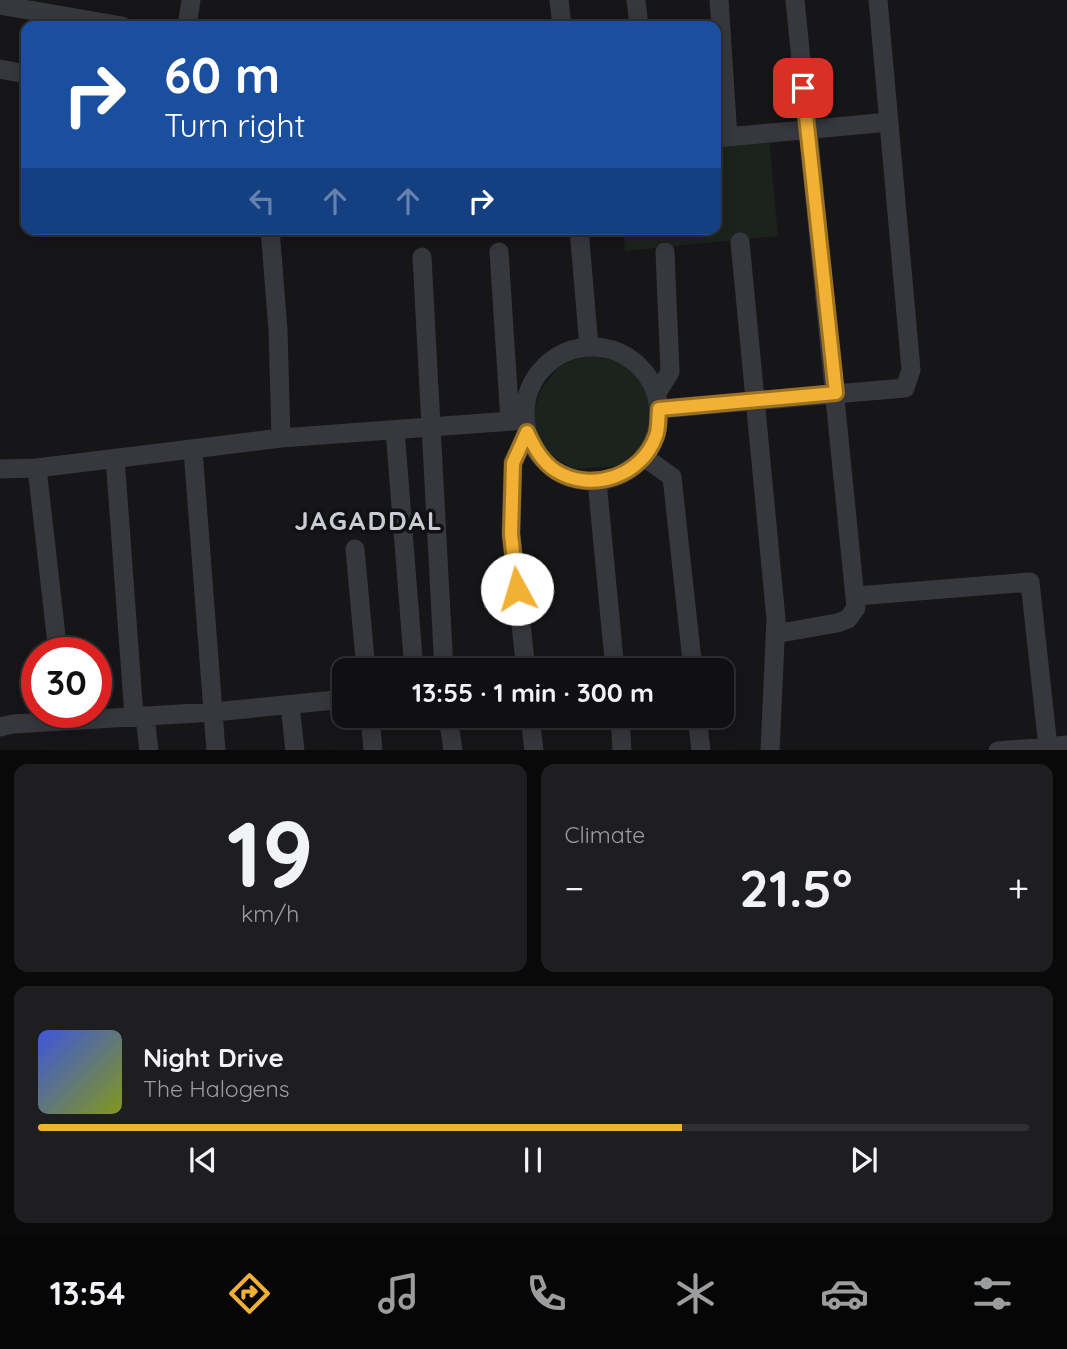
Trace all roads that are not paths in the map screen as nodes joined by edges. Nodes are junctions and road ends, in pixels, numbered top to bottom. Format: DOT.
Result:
graph roads {
  1 [pos="191,0"];
  2 [pos="559,0"];
  3 [pos="636,0"];
  4 [pos="719,0"];
  5 [pos="795,0"];
  6 [pos="878,0"];
  7 [pos="0,5"];
  8 [pos="93,21"];
  9 [pos="188,21"];
  10 [pos="561,21"];
  11 [pos="638,21"];
  12 [pos="719,21"];
  13 [pos="0,69"];
  14 [pos="21,73"];
  15 [pos="721,91"];
  16 [pos="889,122"];
  17 [pos="808,129"];
  18 [pos="722,137"];
  19 [pos="270,235"];
  20 [pos="580,235"];
  21 [pos="740,242"];
  22 [pos="499,252"];
  23 [pos="665,252"];
  24 [pos="422,257"];
  25 [pos="589,347"];
  26 [pos="836,393"];
  27 [pos="658,401"];
  28 [pos="755,401"];
  29 [pos="521,424"];
  30 [pos="432,427"];
  31 [pos="395,430"];
  32 [pos="281,439"];
  33 [pos="193,450"];
  34 [pos="645,457"];
  35 [pos="115,458"];
  36 [pos="37,468"];
  37 [pos="0,469"];
  38 [pos="597,481"];
  39 [pos="355,549"];
  40 [pos="856,596"];
  41 [pos="775,634"];
  42 [pos="56,637"];
  43 [pos="365,658"];
  44 [pos="413,658"];
  45 [pos="443,658"];
  46 [pos="525,658"];
  47 [pos="614,658"];
  48 [pos="692,658"];
  49 [pos="332,700"];
  50 [pos="290,705"];
  51 [pos="214,712"];
  52 [pos="112,716"];
  53 [pos="140,716"];
  54 [pos="21,723"];
  55 [pos="0,727"];
  56 [pos="371,728"];
  57 [pos="450,728"];
  58 [pos="531,728"];
  59 [pos="621,728"];
  60 [pos="699,728"];
  61 [pos="1057,746"];
  62 [pos="149,750"];
  63 [pos="216,750"];
  64 [pos="295,750"];
  65 [pos="373,750"];
  66 [pos="453,750"];
  67 [pos="534,750"];
  68 [pos="622,750"];
  69 [pos="701,750"];
  70 [pos="770,750"];
  71 [pos="1010,750"];
  1 -- 9 [label="street"];
  2 -- 10 [label="street"];
  3 -- 11 [label="street"];
  4 -- 12 [label="street"];
  5 -- 17 [label="street"];
  6 -- 16 [label="street"];
  7 -- 8 [label="street"];
  13 -- 14 [label="street"];
  15 -- 18 [label="street"];
  16 -- 17 [label="street"];
  16 -- 26 [label="street"];
  17 -- 18 [label="street"];
  17 -- 26 [label="street"];
  19 -- 32 [label="street"];
  20 -- 25 [label="street"];
  21 -- 28 [label="street"];
  22 -- 29 [label="street"];
  23 -- 27 [label="street"];
  24 -- 30 [label="street"];
  25 -- 27 [label="street"];
  25 -- 29 [label="street"];
  26 -- 28 [label="street"];
  26 -- 40 [label="street"];
  27 -- 28 [label="street"];
  27 -- 34 [label="street"];
  28 -- 41 [label="street"];
  29 -- 30 [label="street"];
  29 -- 38 [label="street"];
  29 -- 46 [label="street"];
  30 -- 31 [label="street"];
  30 -- 45 [label="street"];
  31 -- 32 [label="street"];
  31 -- 44 [label="street"];
  32 -- 33 [label="street"];
  33 -- 35 [label="street"];
  33 -- 51 [label="street"];
  34 -- 38 [label="street"];
  34 -- 48 [label="street"];
  35 -- 36 [label="street"];
  35 -- 53 [label="street"];
  36 -- 37 [label="street"];
  36 -- 42 [label="street"];
  38 -- 47 [label="street"];
  39 -- 43 [label="street"];
  40 -- 41 [label="street"];
  40 -- 61 [label="street"];
  41 -- 70 [label="street"];
  49 -- 50 [label="street"];
  50 -- 51 [label="street"];
  50 -- 64 [label="street"];
  51 -- 53 [label="street"];
  51 -- 63 [label="street"];
  52 -- 53 [label="street"];
  53 -- 62 [label="street"];
  54 -- 55 [label="street"];
  56 -- 65 [label="street"];
  57 -- 66 [label="street"];
  58 -- 67 [label="street"];
  59 -- 68 [label="street"];
  60 -- 69 [label="street"];
  61 -- 71 [label="street"];
}
